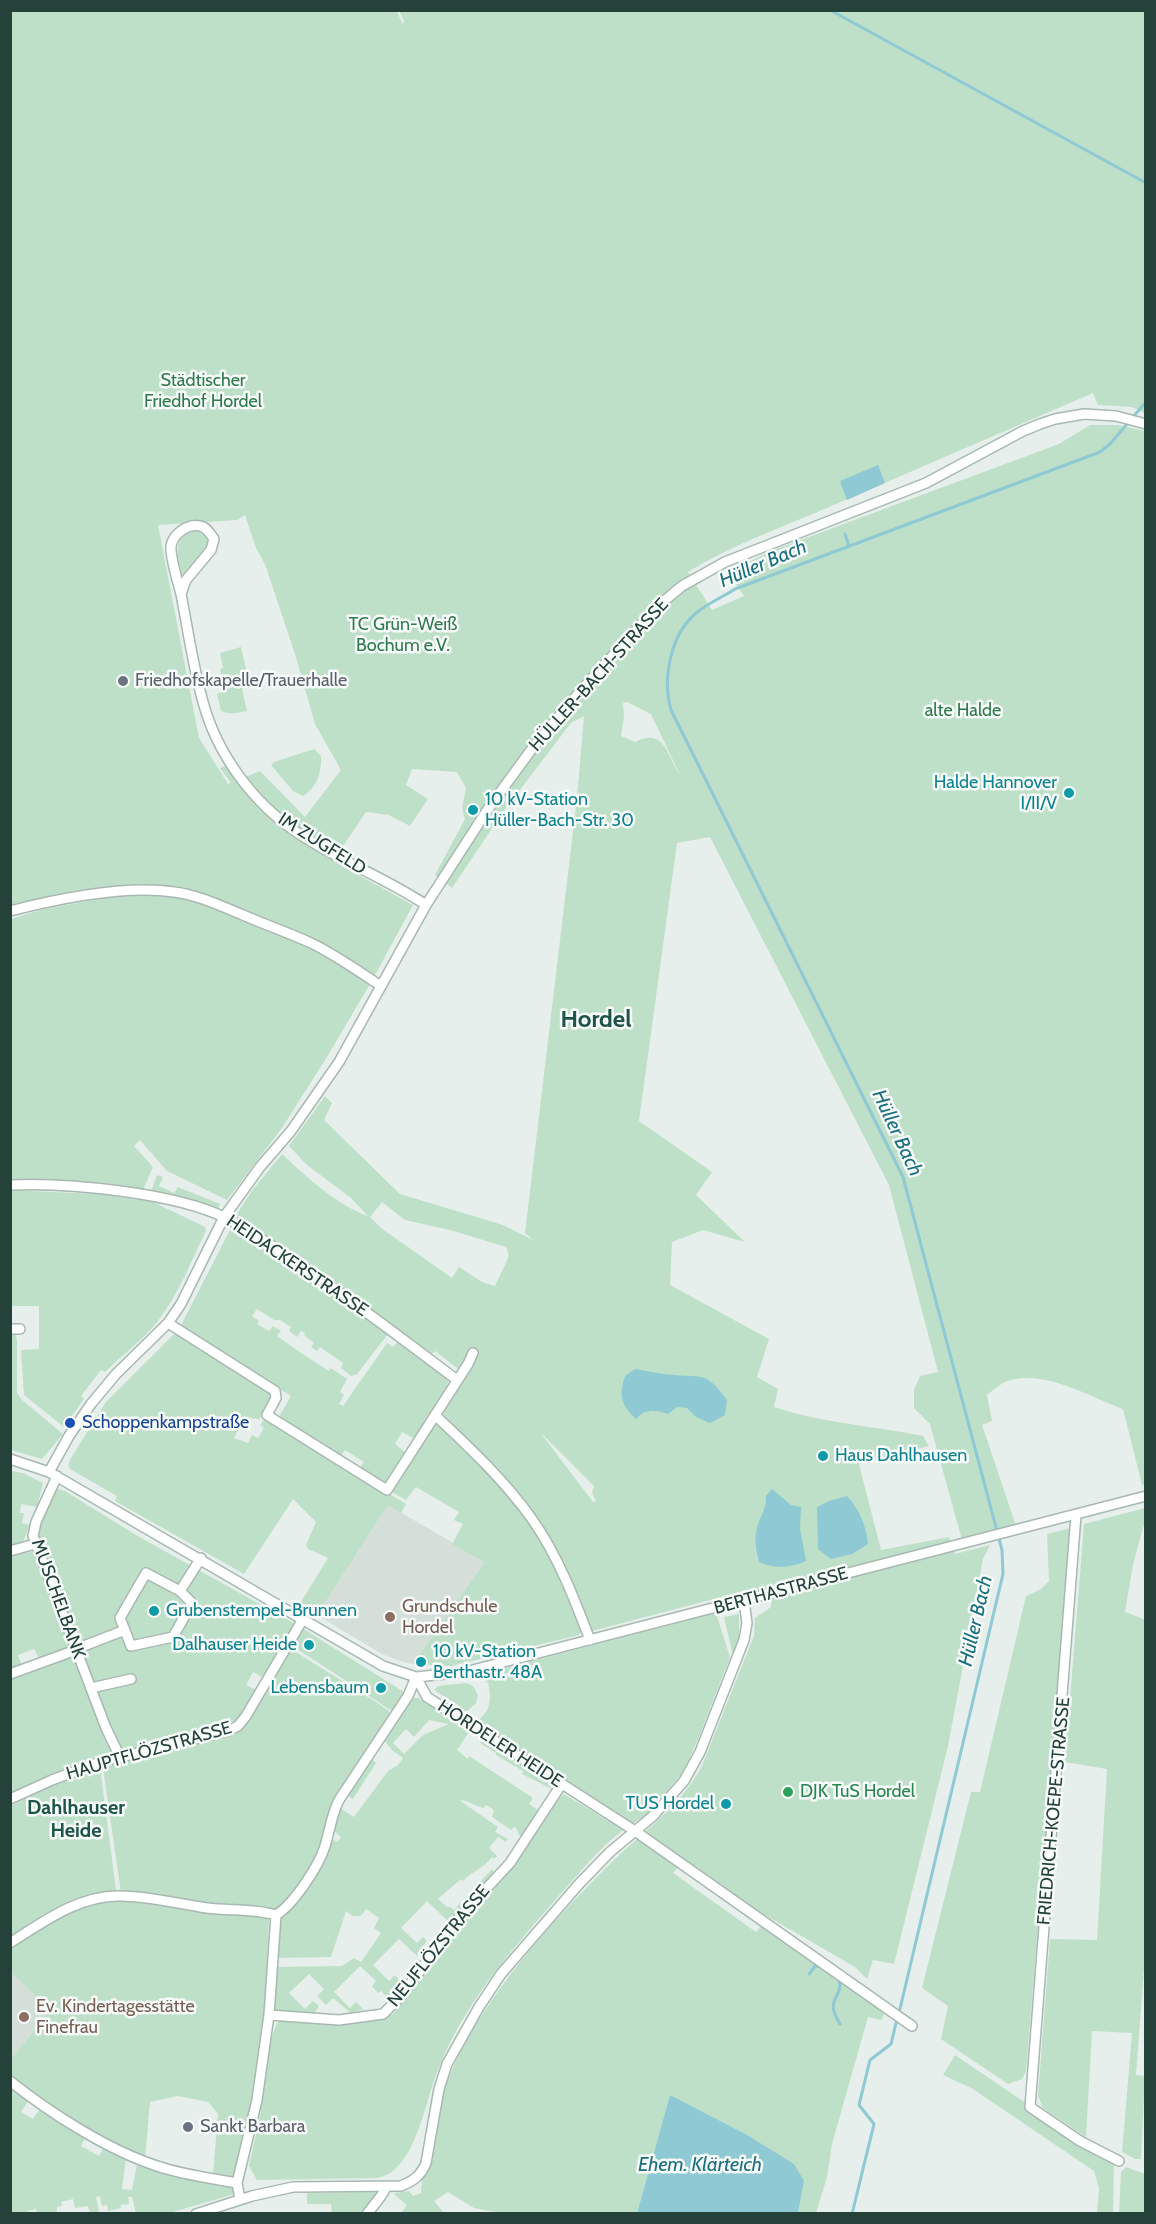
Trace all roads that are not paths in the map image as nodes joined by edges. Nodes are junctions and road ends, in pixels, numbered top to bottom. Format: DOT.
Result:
graph roads {
  1 [pos="1145,424"];
  2 [pos="181,594"];
  3 [pos="426,905"];
  4 [pos="10,911"];
  5 [pos="381,986"];
  6 [pos="10,1185"];
  7 [pos="224,1217"];
  8 [pos="168,1323"];
  9 [pos="473,1353"];
  10 [pos="457,1380"];
  11 [pos="435,1414"];
  12 [pos="10,1459"];
  13 [pos="53,1474"];
  14 [pos="1146,1496"];
  15 [pos="1076,1515"];
  16 [pos="35,1544"];
  17 [pos="10,1551"];
  18 [pos="201,1558"];
  19 [pos="180,1591"];
  20 [pos="744,1601"];
  21 [pos="303,1618"];
  22 [pos="125,1630"];
  23 [pos="590,1640"];
  24 [pos="76,1649"];
  25 [pos="10,1674"];
  26 [pos="416,1677"];
  27 [pos="131,1679"];
  28 [pos="91,1688"];
  29 [pos="120,1756"];
  30 [pos="561,1785"];
  31 [pos="10,1799"];
  32 [pos="635,1832"];
  33 [pos="276,1915"];
  34 [pos="10,1943"];
  35 [pos="269,2015"];
  36 [pos="912,2026"];
  37 [pos="10,2081"];
  38 [pos="1119,2161"];
  39 [pos="237,2183"];
  40 [pos="387,2186"];
  41 [pos="240,2199"];
  42 [pos="196,2214"];
  43 [pos="367,2214"];
  1 -- 3 [label="street, HÜLLER-BACH-STRASSE"];
  2 -- 2 [label="street, IM ZUGFELD"];
  2 -- 3 [label="street, IM ZUGFELD"];
  3 -- 5 [label="street, HÜLLER-BACH-STRASSE"];
  4 -- 5 [label="street"];
  5 -- 7 [label="street, HÜLLER-BACH-STRASSE"];
  6 -- 7 [label="street, HEIDACKERSTRASSE"];
  7 -- 8 [label="street"];
  7 -- 10 [label="street, HEIDACKERSTRASSE"];
  8 -- 11 [label="street"];
  8 -- 13 [label="street"];
  9 -- 10 [label="street"];
  10 -- 11 [label="street"];
  11 -- 23 [label="street"];
  12 -- 13 [label="street"];
  13 -- 16 [label="street, MUSCHELBANK"];
  13 -- 18 [label="street"];
  14 -- 15 [label="street, BERTHASTRASSE"];
  15 -- 20 [label="street, BERTHASTRASSE"];
  15 -- 38 [label="street, FRIEDRICH-KOEPE-STRASSE"];
  16 -- 17 [label="street"];
  16 -- 24 [label="street, MUSCHELBANK"];
  18 -- 19 [label="street"];
  18 -- 21 [label="street"];
  19 -- 22 [label="street"];
  19 -- 22 [label="street"];
  20 -- 23 [label="street, BERTHASTRASSE"];
  20 -- 32 [label="street"];
  21 -- 26 [label="street"];
  21 -- 29 [label="street, HAUPTFLÖZSTRASSE"];
  22 -- 24 [label="street"];
  23 -- 26 [label="street, BERTHASTRASSE"];
  24 -- 25 [label="street"];
  24 -- 28 [label="street, MUSCHELBANK"];
  26 -- 30 [label="street, HORDELER HEIDE"];
  26 -- 33 [label="street"];
  27 -- 28 [label="street"];
  28 -- 29 [label="street, MUSCHELBANK"];
  29 -- 31 [label="street, HAUPTFLÖZSTRASSE"];
  30 -- 32 [label="street, HORDELER HEIDE"];
  30 -- 35 [label="street, NEUFLÖZSTRASSE"];
  32 -- 36 [label="street, HORDELER HEIDE"];
  32 -- 40 [label="street"];
  33 -- 34 [label="street"];
  33 -- 35 [label="street"];
  35 -- 39 [label="street"];
  37 -- 39 [label="street"];
  39 -- 41 [label="street"];
  40 -- 41 [label="street"];
  40 -- 43 [label="street"];
  41 -- 42 [label="street"];
}
